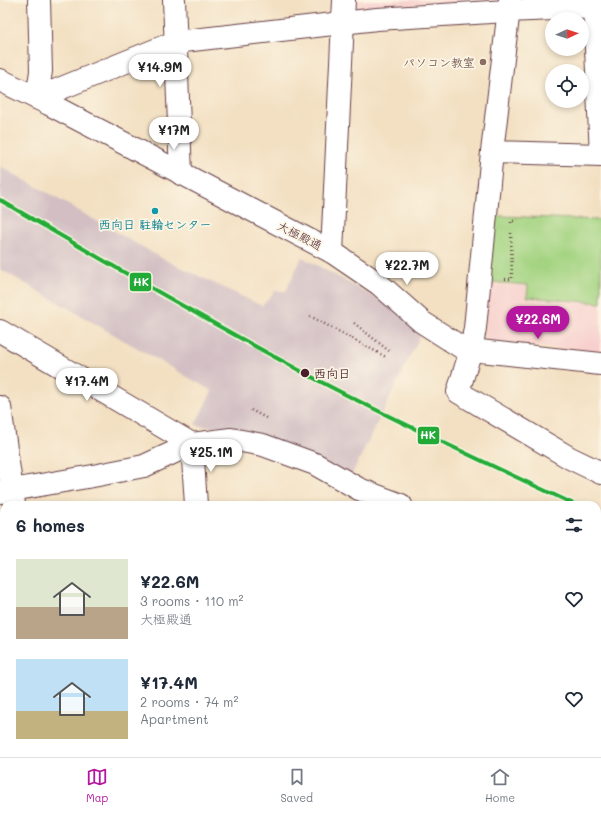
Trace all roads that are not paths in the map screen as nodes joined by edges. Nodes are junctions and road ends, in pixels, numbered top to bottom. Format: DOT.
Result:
graph roads {
  1 [pos="39,0"];
  2 [pos="174,0"];
  3 [pos="344,0"];
  4 [pos="509,5"];
  5 [pos="598,7"];
  6 [pos="344,22"];
  7 [pos="175,42"];
  8 [pos="0,80"];
  9 [pos="37,98"];
  10 [pos="492,152"];
  11 [pos="181,174"];
  12 [pos="332,252"];
  13 [pos="0,332"];
  14 [pos="471,350"];
  15 [pos="601,364"];
  16 [pos="0,407"];
  17 [pos="192,444"];
  18 [pos="601,473"];
  19 [pos="9,496"];
  20 [pos="359,497"];
  21 [pos="196,501"];
  22 [pos="380,501"];
  1 -- 9 [label="street"];
  2 -- 7 [label="street"];
  3 -- 6 [label="street"];
  4 -- 5 [label="street"];
  4 -- 6 [label="street"];
  4 -- 10 [label="street"];
  5 -- 10 [label="street"];
  6 -- 7 [label="street"];
  6 -- 12 [label="street"];
  7 -- 9 [label="street"];
  7 -- 11 [label="street"];
  8 -- 9 [label="street, 大極殿通"];
  9 -- 11 [label="street, 大極殿通"];
  10 -- 14 [label="street"];
  11 -- 12 [label="street, 大極殿通"];
  12 -- 14 [label="street, 大極殿通"];
  13 -- 17 [label="street"];
  14 -- 15 [label="street, 大極殿通"];
  14 -- 18 [label="street"];
  16 -- 19 [label="street"];
  17 -- 19 [label="street"];
  17 -- 20 [label="street"];
  17 -- 21 [label="street"];
  20 -- 22 [label="street"];
}
